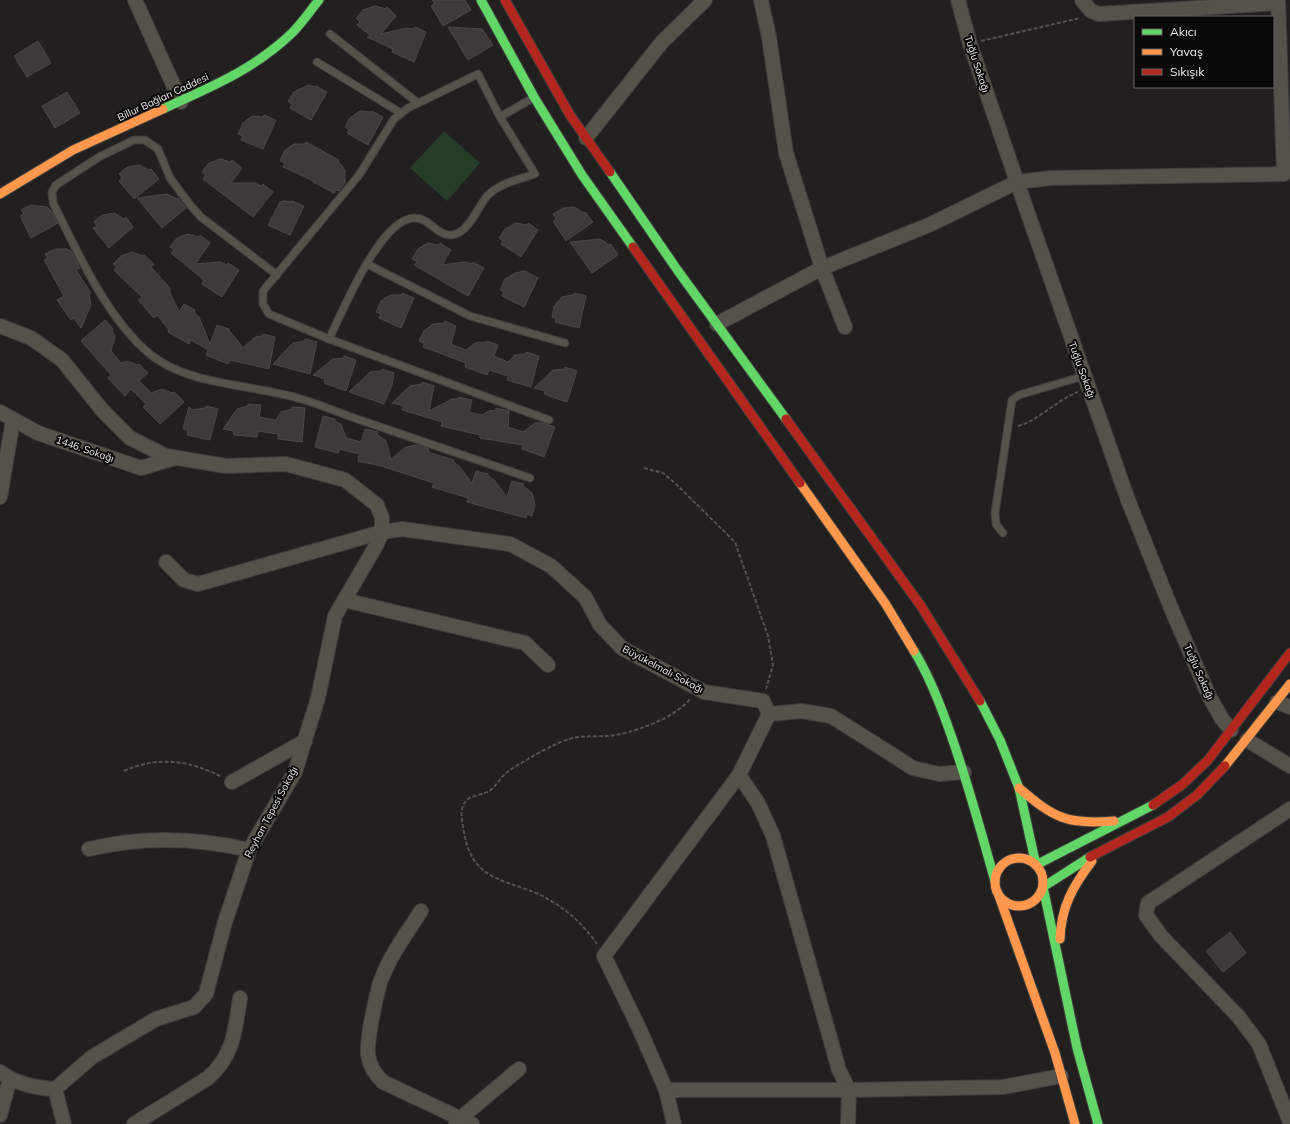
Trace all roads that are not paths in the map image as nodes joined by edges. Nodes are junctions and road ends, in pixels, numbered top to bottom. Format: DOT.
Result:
graph roads {
  1 [pos="135,0"];
  2 [pos="319,0"];
  3 [pos="481,0"];
  4 [pos="505,0"];
  5 [pos="706,0"];
  6 [pos="761,0"];
  7 [pos="958,0"];
  8 [pos="1082,0"];
  9 [pos="1278,2"];
  10 [pos="1190,4"];
  11 [pos="330,34"];
  12 [pos="317,62"];
  13 [pos="534,97"];
  14 [pos="180,102"];
  15 [pos="418,103"];
  16 [pos="401,113"];
  17 [pos="500,117"];
  18 [pos="586,138"];
  19 [pos="1017,182"];
  20 [pos="0,194"];
  21 [pos="367,264"];
  22 [pos="822,268"];
  23 [pos="277,275"];
  24 [pos="717,324"];
  25 [pos="0,326"];
  26 [pos="844,327"];
  27 [pos="329,339"];
  28 [pos="565,343"];
  29 [pos="1084,376"];
  30 [pos="0,412"];
  31 [pos="13,420"];
  32 [pos="549,420"];
  33 [pos="174,458"];
  34 [pos="530,478"];
  35 [pos="0,497"];
  36 [pos="382,532"];
  37 [pos="1003,533"];
  38 [pos="166,562"];
  39 [pos="344,600"];
  40 [pos="1290,653"];
  41 [pos="548,665"];
  42 [pos="1290,684"];
  43 [pos="1276,702"];
  44 [pos="1290,707"];
  45 [pos="769,714"];
  46 [pos="1231,730"];
  47 [pos="1247,740"];
  48 [pos="305,741"];
  49 [pos="1290,766"];
  50 [pos="964,772"];
  51 [pos="739,775"];
  52 [pos="232,782"];
  53 [pos="1019,788"];
  54 [pos="1290,809"];
  55 [pos="1126,819"];
  56 [pos="89,849"];
  57 [pos="249,850"];
  58 [pos="1101,850"];
  59 [pos="1036,864"];
  60 [pos="995,881"];
  61 [pos="1043,887"];
  62 [pos="999,896"];
  63 [pos="421,911"];
  64 [pos="1060,969"];
  65 [pos="240,998"];
  66 [pos="519,1069"];
  67 [pos="5,1076"];
  68 [pos="1062,1076"];
  69 [pos="55,1089"];
  70 [pos="666,1090"];
  71 [pos="849,1090"];
  72 [pos="0,1115"];
  73 [pos="462,1122"];
  74 [pos="1290,1122"];
  75 [pos="64,1124"];
  76 [pos="134,1124"];
  77 [pos="674,1124"];
  78 [pos="848,1124"];
  79 [pos="1075,1124"];
  80 [pos="1098,1124"];
  1 -- 14 [label="street"];
  2 -- 14 [label="street, Billur Bağları Caddesi"];
  3 -- 13 [label="street"];
  4 -- 18 [label="street"];
  5 -- 18 [label="street"];
  6 -- 22 [label="street"];
  7 -- 19 [label="street, Tuğlu Sokağı"];
  8 -- 10 [label="street"];
  9 -- 10 [label="street"];
  9 -- 19 [label="street"];
  11 -- 15 [label="lane"];
  12 -- 16 [label="lane"];
  13 -- 17 [label="lane"];
  13 -- 50 [label="street"];
  14 -- 20 [label="street, Billur Bağları Caddesi"];
  15 -- 16 [label="lane"];
  15 -- 17 [label="lane"];
  16 -- 23 [label="lane"];
  17 -- 21 [label="lane"];
  18 -- 24 [label="street"];
  19 -- 22 [label="street"];
  19 -- 29 [label="street, Tuğlu Sokağı"];
  21 -- 27 [label="lane"];
  21 -- 28 [label="lane"];
  22 -- 24 [label="street"];
  22 -- 26 [label="street"];
  23 -- 27 [label="lane"];
  23 -- 34 [label="lane"];
  24 -- 53 [label="street"];
  25 -- 33 [label="street"];
  27 -- 32 [label="lane"];
  29 -- 37 [label="lane"];
  29 -- 46 [label="street, Tuğlu Sokağı"];
  30 -- 31 [label="street, 1446. Sokağı"];
  31 -- 33 [label="street, 1446. Sokağı"];
  31 -- 35 [label="street"];
  33 -- 36 [label="street"];
  36 -- 38 [label="street, Büyükelmalı Sokağı"];
  36 -- 39 [label="street, Reyhan Tepesi Sokağı"];
  36 -- 45 [label="street, Büyükelmalı Sokağı"];
  39 -- 41 [label="street"];
  39 -- 48 [label="street, Reyhan Tepesi Sokağı"];
  40 -- 46 [label="street"];
  42 -- 43 [label="street"];
  43 -- 44 [label="street"];
  43 -- 47 [label="street"];
  45 -- 50 [label="street"];
  45 -- 51 [label="street"];
  46 -- 55 [label="street"];
  47 -- 49 [label="street"];
  47 -- 58 [label="street"];
  48 -- 52 [label="street"];
  48 -- 57 [label="street, Reyhan Tepesi Sokağı"];
  50 -- 60 [label="street"];
  51 -- 70 [label="street"];
  51 -- 71 [label="street"];
  53 -- 55 [label="street"];
  53 -- 59 [label="street"];
  54 -- 74 [label="street"];
  55 -- 59 [label="street"];
  56 -- 57 [label="street"];
  57 -- 69 [label="street, Reyhan Tepesi Sokağı"];
  58 -- 61 [label="street"];
  58 -- 64 [label="street"];
  59 -- 60 [label="street"];
  59 -- 61 [label="street"];
  60 -- 62 [label="street"];
  61 -- 62 [label="street"];
  61 -- 64 [label="street"];
  62 -- 68 [label="street"];
  63 -- 73 [label="street"];
  64 -- 80 [label="street"];
  65 -- 76 [label="street"];
  66 -- 73 [label="street"];
  67 -- 69 [label="street"];
  67 -- 72 [label="street"];
  68 -- 71 [label="street"];
  68 -- 79 [label="street"];
  69 -- 75 [label="street"];
  70 -- 71 [label="street"];
  70 -- 77 [label="street"];
  71 -- 78 [label="street"];
}
